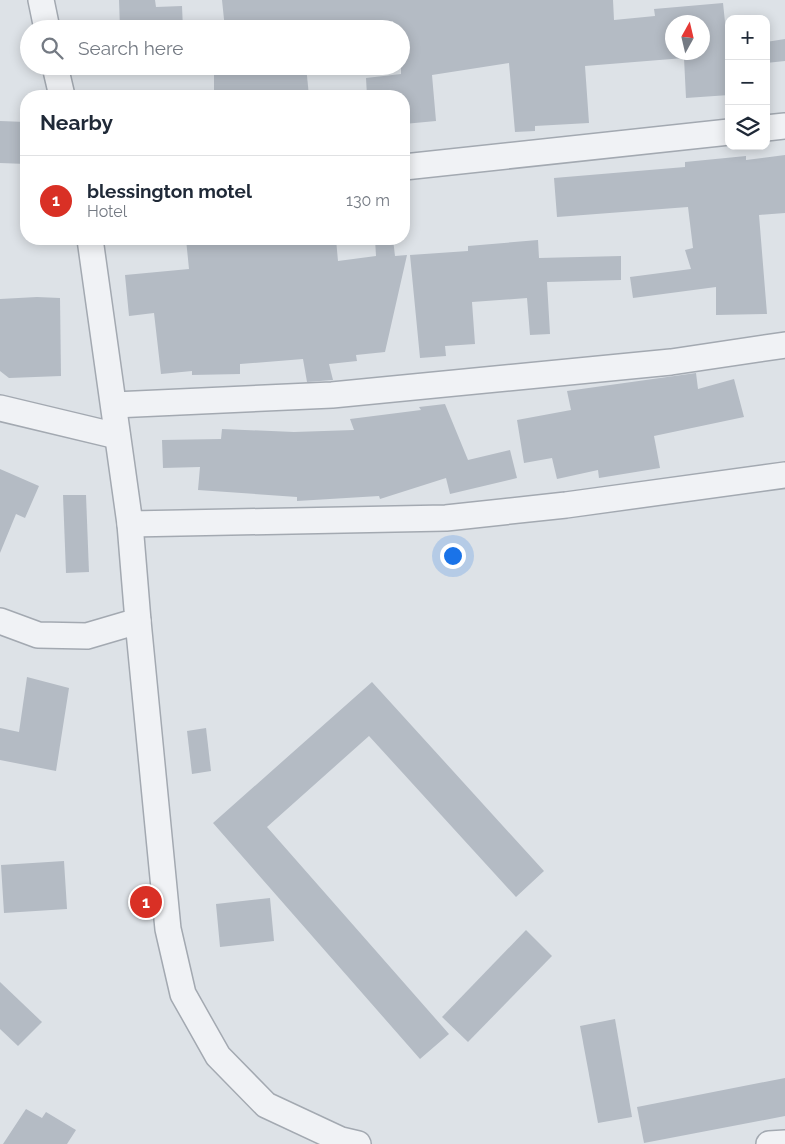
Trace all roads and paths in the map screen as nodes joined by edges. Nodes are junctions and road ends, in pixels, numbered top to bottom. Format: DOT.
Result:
graph roads {
  1 [pos="40,0"];
  2 [pos="45,20"];
  3 [pos="57,75"];
  4 [pos="61,90"];
  5 [pos="785,126"];
  6 [pos="770,128"];
  7 [pos="725,132"];
  8 [pos="410,165"];
  9 [pos="91,245"];
  10 [pos="785,345"];
  11 [pos="114,405"];
  12 [pos="0,408"];
  13 [pos="117,436"];
  14 [pos="785,475"];
  15 [pos="130,524"];
  16 [pos="0,621"];
  17 [pos="138,621"];
  18 [pos="785,1143"];
  19 [pos="358,1144"];
  20 [pos="769,1144"];
  1 -- 2 [label="street"];
  3 -- 4 [label="street"];
  5 -- 6 [label="street"];
  7 -- 8 [label="street"];
  9 -- 11 [label="street"];
  10 -- 11 [label="street"];
  11 -- 13 [label="street"];
  12 -- 13 [label="street"];
  13 -- 15 [label="street"];
  14 -- 15 [label="street"];
  15 -- 17 [label="street"];
  16 -- 17 [label="street"];
  17 -- 19 [label="street"];
  18 -- 20 [label="street"];
}
